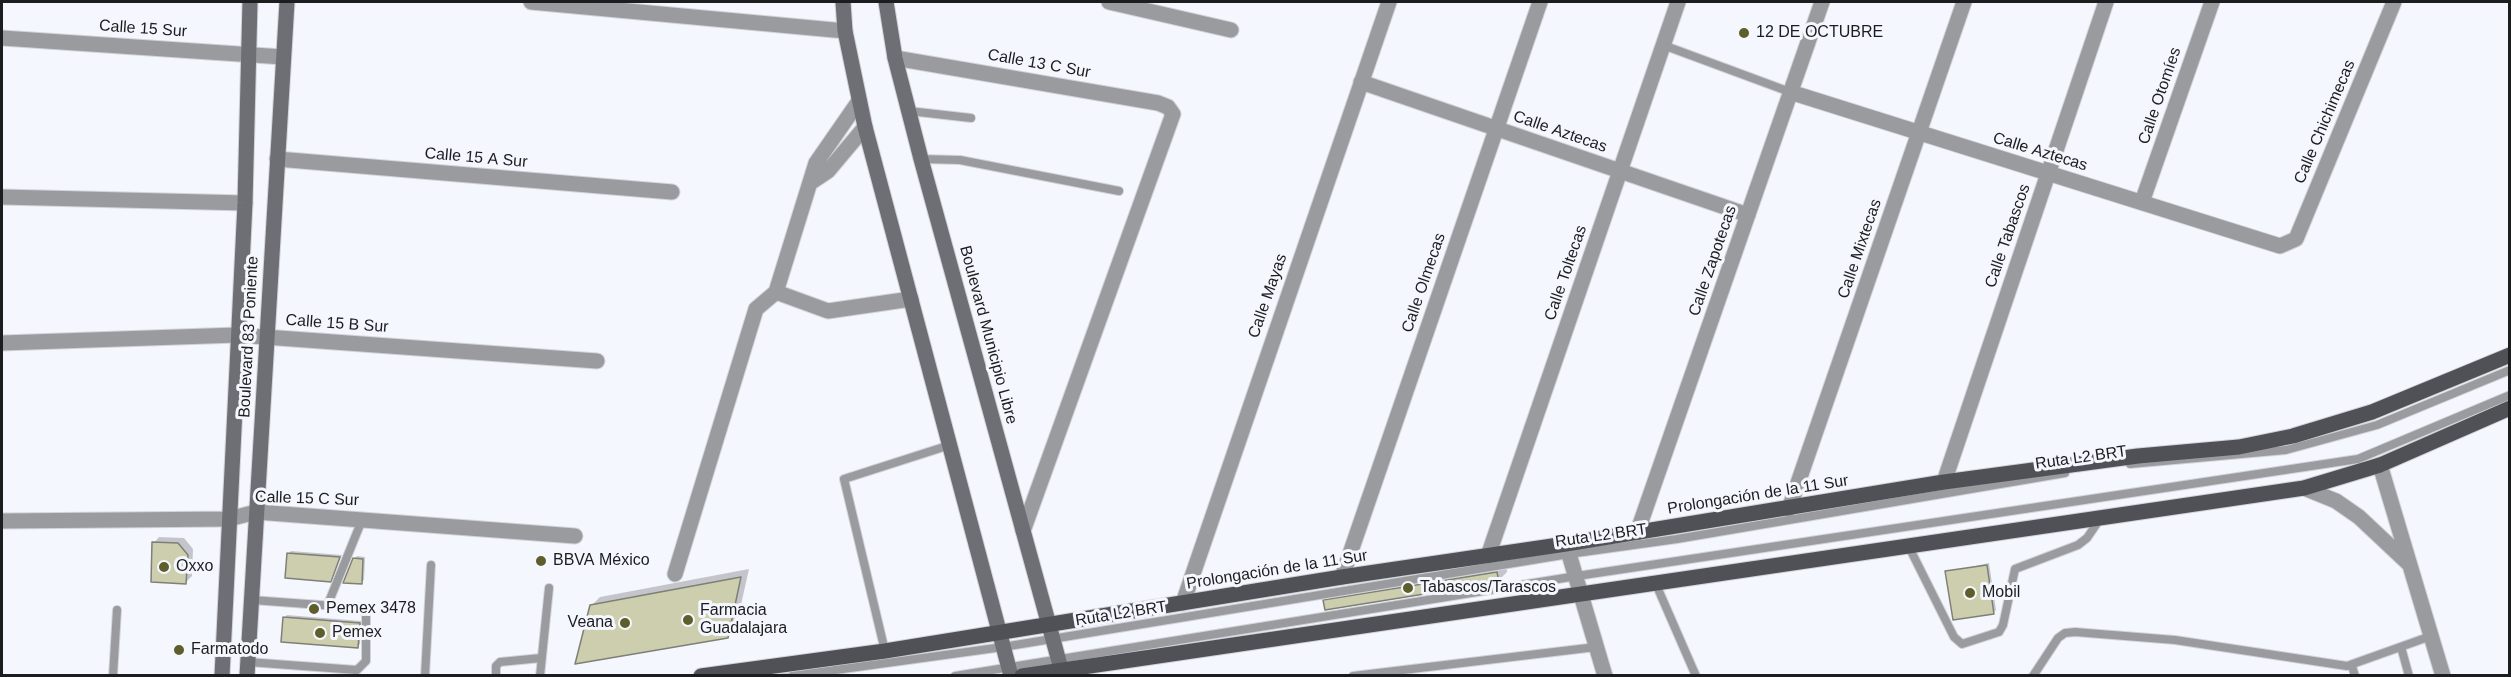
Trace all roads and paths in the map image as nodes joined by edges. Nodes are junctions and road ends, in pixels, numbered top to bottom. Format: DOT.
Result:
graph roads {
  1 [pos="250,2"];
  2 [pos="287,2"];
  3 [pos="531,2"];
  4 [pos="843,2"];
  5 [pos="886,2"];
  6 [pos="1389,2"];
  7 [pos="1540,2"];
  8 [pos="1678,2"];
  9 [pos="1822,2"];
  10 [pos="1964,2"];
  11 [pos="2106,2"];
  12 [pos="2212,2"];
  13 [pos="2394,2"];
  14 [pos="1110,3"];
  15 [pos="1232,30"];
  16 [pos="845,31"];
  17 [pos="2,38"];
  18 [pos="1663,45"];
  19 [pos="249,54"];
  20 [pos="283,57"];
  21 [pos="895,58"];
  22 [pos="1361,82"];
  23 [pos="1790,92"];
  24 [pos="859,101"];
  25 [pos="909,111"];
  26 [pos="971,118"];
  27 [pos="865,127"];
  28 [pos="1496,129"];
  29 [pos="1919,133"];
  30 [pos="277,159"];
  31 [pos="921,159"];
  32 [pos="1620,171"];
  33 [pos="2048,173"];
  34 [pos="810,183"];
  35 [pos="1119,191"];
  36 [pos="672,192"];
  37 [pos="2,197"];
  38 [pos="2142,202"];
  39 [pos="245,203"];
  40 [pos="1748,215"];
  41 [pos="2280,246"];
  42 [pos="776,292"];
  43 [pos="911,299"];
  44 [pos="237,335"];
  45 [pos="267,337"];
  46 [pos="2,343"];
  47 [pos="2510,355"];
  48 [pos="597,361"];
  49 [pos="2510,370"];
  50 [pos="2510,395"];
  51 [pos="2510,408"];
  52 [pos="950,445"];
  53 [pos="2380,465"];
  54 [pos="1944,482"];
  55 [pos="2304,488"];
  56 [pos="1789,509"];
  57 [pos="256,512"];
  58 [pos="362,518"];
  59 [pos="2101,518"];
  60 [pos="229,519"];
  61 [pos="2,520"];
  62 [pos="1023,531"];
  63 [pos="1637,533"];
  64 [pos="575,536"];
  65 [pos="1908,545"];
  66 [pos="1568,549"];
  67 [pos="1488,556"];
  68 [pos="2410,564"];
  69 [pos="431,565"];
  70 [pos="675,574"];
  71 [pos="1577,576"];
  72 [pos="1342,577"];
  73 [pos="1655,582"];
  74 [pos="549,588"];
  75 [pos="1580,593"];
  76 [pos="252,600"];
  77 [pos="1183,603"];
  78 [pos="328,604"];
  79 [pos="117,610"];
  80 [pos="1051,632"];
  81 [pos="2431,636"];
  82 [pos="1002,640"];
  83 [pos="1596,647"];
  84 [pos="2401,647"];
  85 [pos="885,651"];
  86 [pos="541,658"];
  87 [pos="2352,666"];
  88 [pos="1061,668"];
  89 [pos="248,669"];
  90 [pos="1010,671"];
  91 [pos="323,672"];
  92 [pos="113,675"];
  93 [pos="222,675"];
  94 [pos="425,675"];
  95 [pos="496,675"];
  96 [pos="540,675"];
  97 [pos="701,675"];
  98 [pos="792,675"];
  99 [pos="955,675"];
  100 [pos="1022,675"];
  101 [pos="1353,675"];
  102 [pos="1605,675"];
  103 [pos="1696,675"];
  104 [pos="2033,675"];
  105 [pos="2355,675"];
  106 [pos="2409,675"];
  107 [pos="2443,675"];
  1 -- 19 [label="main road, Boulevard 83 Poniente"];
  2 -- 20 [label="main road, Boulevard 83 Poniente"];
  3 -- 16 [label="street"];
  4 -- 16 [label="main road"];
  5 -- 21 [label="main road, Boulevard Municipio Libre"];
  6 -- 22 [label="street, Calle Mayas"];
  7 -- 28 [label="street, Calle Olmecas"];
  8 -- 18 [label="street, Calle Toltecas"];
  9 -- 23 [label="street, Calle Zapotecas"];
  10 -- 29 [label="street, Calle Mixtecas"];
  11 -- 33 [label="street, Calle Tabascos"];
  12 -- 38 [label="street, Calle Otomíes"];
  13 -- 41 [label="street, Calle Chichimecas"];
  14 -- 15 [label="street"];
  16 -- 24 [label="main road"];
  17 -- 19 [label="street, Calle 15 Sur"];
  18 -- 23 [label="lane"];
  18 -- 32 [label="street, Calle Toltecas"];
  19 -- 20 [label="street, Calle 15 Sur"];
  19 -- 39 [label="main road, Boulevard 83 Poniente"];
  20 -- 30 [label="main road, Boulevard 83 Poniente"];
  21 -- 25 [label="main road, Boulevard Municipio Libre"];
  21 -- 62 [label="street, Calle 13 C Sur"];
  22 -- 28 [label="street, Calle Aztecas"];
  22 -- 77 [label="street, Calle Mayas"];
  23 -- 29 [label="street, Calle Aztecas"];
  23 -- 40 [label="street, Calle Zapotecas"];
  24 -- 27 [label="main road"];
  24 -- 34 [label="street"];
  25 -- 26 [label="lane"];
  25 -- 31 [label="main road, Boulevard Municipio Libre"];
  27 -- 34 [label="street"];
  27 -- 43 [label="main road"];
  28 -- 32 [label="street, Calle Aztecas"];
  28 -- 72 [label="street, Calle Olmecas"];
  29 -- 33 [label="street, Calle Aztecas"];
  29 -- 56 [label="street, Calle Mixtecas"];
  30 -- 36 [label="street, Calle 15 A Sur"];
  30 -- 45 [label="main road, Boulevard 83 Poniente"];
  31 -- 35 [label="lane"];
  31 -- 62 [label="main road, Boulevard Municipio Libre"];
  32 -- 40 [label="street, Calle Aztecas"];
  32 -- 67 [label="street, Calle Toltecas"];
  33 -- 38 [label="street, Calle Aztecas"];
  33 -- 54 [label="street, Calle Tabascos"];
  34 -- 42 [label="street"];
  37 -- 39 [label="street"];
  38 -- 41 [label="street, Calle Aztecas"];
  39 -- 44 [label="main road, Boulevard 83 Poniente"];
  40 -- 63 [label="street, Calle Zapotecas"];
  42 -- 43 [label="street"];
  42 -- 70 [label="street"];
  43 -- 52 [label="main road"];
  44 -- 45 [label="street, Calle 15 B Sur"];
  44 -- 46 [label="street, Calle 15 B Sur"];
  44 -- 60 [label="main road, Boulevard 83 Poniente"];
  45 -- 48 [label="street, Calle 15 B Sur"];
  45 -- 57 [label="main road, Boulevard 83 Poniente"];
  47 -- 54 [label="main road, Prolongación de la 11 Sur"];
  49 -- 66 [label="lane, Ruta L2 BRT"];
  50 -- 71 [label="lane, Ruta L2 BRT"];
  51 -- 53 [label="main road"];
  52 -- 82 [label="main road"];
  52 -- 85 [label="lane"];
  53 -- 55 [label="main road"];
  53 -- 68 [label="street"];
  54 -- 56 [label="main road, Prolongación de la 11 Sur"];
  55 -- 59 [label="main road"];
  55 -- 68 [label="street"];
  56 -- 63 [label="main road, Prolongación de la 11 Sur"];
  57 -- 58 [label="street, Calle 15 C Sur"];
  57 -- 60 [label="street, Calle 15 C Sur"];
  57 -- 76 [label="main road, Boulevard 83 Poniente"];
  58 -- 64 [label="street, Calle 15 C Sur"];
  58 -- 78 [label="lane"];
  59 -- 65 [label="main road"];
  59 -- 65 [label="lane"];
  60 -- 61 [label="street, Calle 15 C Sur"];
  60 -- 93 [label="main road, Boulevard 83 Poniente"];
  62 -- 80 [label="main road, Boulevard Municipio Libre"];
  63 -- 66 [label="main road, Prolongación de la 11 Sur"];
  65 -- 73 [label="main road"];
  66 -- 67 [label="main road, Prolongación de la 11 Sur"];
  66 -- 71 [label="street"];
  66 -- 80 [label="lane, Ruta L2 BRT"];
  67 -- 72 [label="main road, Prolongación de la 11 Sur"];
  68 -- 81 [label="street"];
  69 -- 94 [label="lane"];
  71 -- 75 [label="street"];
  71 -- 88 [label="lane, Ruta L2 BRT"];
  72 -- 77 [label="main road, Prolongación de la 11 Sur"];
  73 -- 75 [label="main road"];
  73 -- 103 [label="lane"];
  74 -- 86 [label="lane"];
  75 -- 83 [label="street"];
  75 -- 88 [label="main road"];
  76 -- 78 [label="lane"];
  76 -- 89 [label="main road, Boulevard 83 Poniente"];
  77 -- 80 [label="main road, Prolongación de la 11 Sur"];
  78 -- 91 [label="lane"];
  79 -- 92 [label="lane"];
  80 -- 82 [label="main road, Prolongación de la 11 Sur"];
  80 -- 88 [label="main road, Boulevard Municipio Libre"];
  81 -- 84 [label="lane"];
  81 -- 107 [label="street"];
  82 -- 85 [label="main road, Prolongación de la 11 Sur"];
  82 -- 90 [label="main road"];
  82 -- 98 [label="lane"];
  83 -- 101 [label="lane"];
  83 -- 102 [label="street"];
  84 -- 87 [label="lane"];
  84 -- 106 [label="lane"];
  85 -- 97 [label="main road, Prolongación de la 11 Sur"];
  86 -- 95 [label="lane"];
  86 -- 96 [label="lane"];
  87 -- 104 [label="lane"];
  87 -- 105 [label="lane"];
  88 -- 90 [label="lane, Ruta L2 BRT"];
  88 -- 100 [label="main road"];
  89 -- 91 [label="lane"];
  90 -- 99 [label="lane, Ruta L2 BRT"];
}
